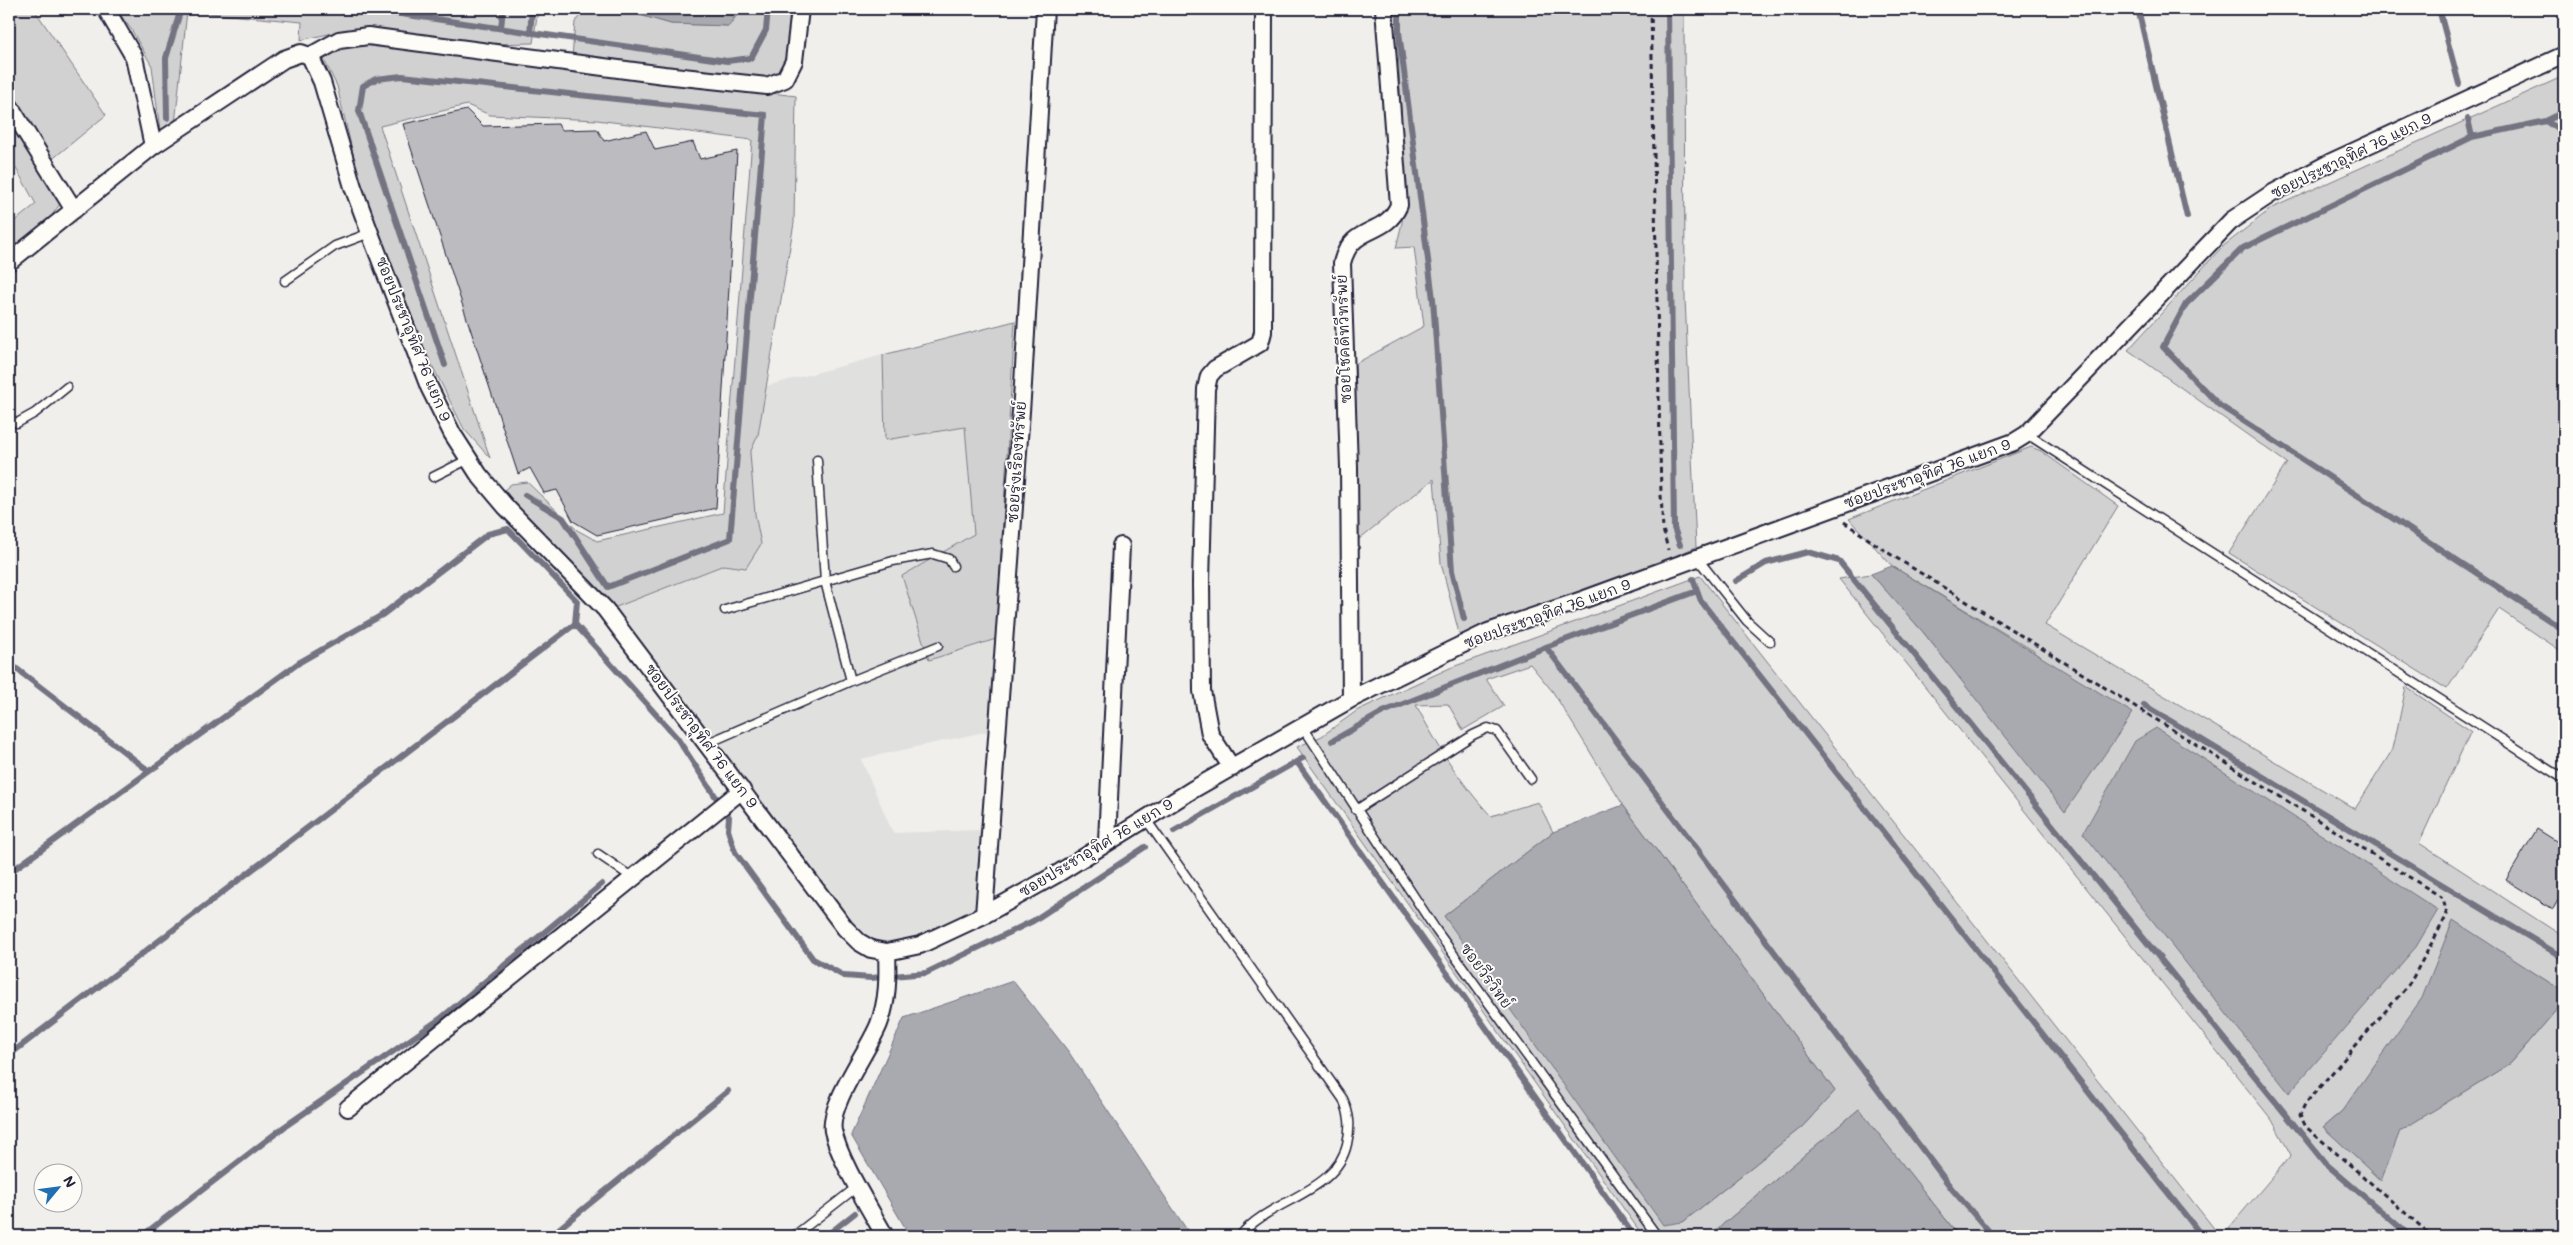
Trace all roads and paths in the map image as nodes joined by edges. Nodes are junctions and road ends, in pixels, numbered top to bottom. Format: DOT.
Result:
graph roads {
  1 [pos="106,9"];
  2 [pos="800,9"];
  3 [pos="1045,9"];
  4 [pos="1264,9"];
  5 [pos="1384,9"];
  6 [pos="1651,9"];
  7 [pos="2564,55"];
  8 [pos="310,56"];
  9 [pos="9,105"];
  10 [pos="154,146"];
  11 [pos="74,210"];
  12 [pos="370,233"];
  13 [pos="9,262"];
  14 [pos="285,281"];
  15 [pos="67,387"];
  16 [pos="9,420"];
  17 [pos="2027,434"];
  18 [pos="469,459"];
  19 [pos="817,460"];
  20 [pos="433,476"];
  21 [pos="1827,510"];
  22 [pos="1121,546"];
  23 [pos="1697,558"];
  24 [pos="954,566"];
  25 [pos="1672,567"];
  26 [pos="825,581"];
  27 [pos="725,610"];
  28 [pos="1770,642"];
  29 [pos="938,646"];
  30 [pos="851,681"];
  31 [pos="1351,699"];
  32 [pos="1303,726"];
  33 [pos="708,744"];
  34 [pos="1232,768"];
  35 [pos="1531,779"];
  36 [pos="2564,779"];
  37 [pos="742,790"];
  38 [pos="1356,810"];
  39 [pos="1145,818"];
  40 [pos="1107,841"];
  41 [pos="598,854"];
  42 [pos="634,878"];
  43 [pos="984,915"];
  44 [pos="887,952"];
  45 [pos="348,1108"];
  46 [pos="858,1186"];
  47 [pos="794,1236"];
  48 [pos="885,1236"];
  49 [pos="1240,1236"];
  50 [pos="1657,1236"];
  51 [pos="2432,1236"];
  1 -- 10 [label="street"];
  2 -- 8 [label="street"];
  3 -- 43 [label="street, ซอยรุ่งเรืองทรัพย์"];
  4 -- 34 [label="street"];
  5 -- 31 [label="street, ซอยโชคดีทวีทรัพย์"];
  6 -- 25 [label="path"];
  7 -- 17 [label="street, ซอยประชาอุทิศ 76 แยก 9"];
  8 -- 10 [label="street"];
  8 -- 12 [label="street, ซอยประชาอุทิศ 76 แยก 9"];
  9 -- 11 [label="street"];
  10 -- 11 [label="street"];
  11 -- 13 [label="street"];
  12 -- 14 [label="lane"];
  12 -- 18 [label="street, ซอยประชาอุทิศ 76 แยก 9"];
  15 -- 16 [label="lane"];
  17 -- 21 [label="street, ซอยประชาอุทิศ 76 แยก 9"];
  17 -- 36 [label="lane"];
  18 -- 20 [label="lane"];
  18 -- 33 [label="street, ซอยประชาอุทิศ 76 แยก 9"];
  19 -- 26 [label="lane"];
  21 -- 23 [label="street, ซอยประชาอุทิศ 76 แยก 9"];
  21 -- 51 [label="path"];
  22 -- 40 [label="street"];
  23 -- 25 [label="street, ซอยประชาอุทิศ 76 แยก 9"];
  23 -- 28 [label="lane"];
  24 -- 26 [label="lane"];
  25 -- 31 [label="street, ซอยประชาอุทิศ 76 แยก 9"];
  26 -- 27 [label="lane"];
  26 -- 30 [label="lane"];
  29 -- 30 [label="lane"];
  30 -- 33 [label="lane"];
  31 -- 32 [label="street, ซอยประชาอุทิศ 76 แยก 9"];
  32 -- 34 [label="street, ซอยประชาอุทิศ 76 แยก 9"];
  32 -- 38 [label="lane, ซอยวีรวิทย์"];
  33 -- 37 [label="street, ซอยประชาอุทิศ 76 แยก 9"];
  34 -- 39 [label="street, ซอยประชาอุทิศ 76 แยก 9"];
  35 -- 38 [label="lane"];
  37 -- 42 [label="street"];
  37 -- 44 [label="street, ซอยประชาอุทิศ 76 แยก 9"];
  38 -- 50 [label="lane, ซอยวีรวิทย์"];
  39 -- 40 [label="street, ซอยประชาอุทิศ 76 แยก 9"];
  39 -- 49 [label="lane"];
  40 -- 43 [label="street, ซอยประชาอุทิศ 76 แยก 9"];
  41 -- 42 [label="lane"];
  42 -- 45 [label="street"];
  43 -- 44 [label="street, ซอยประชาอุทิศ 76 แยก 9"];
  44 -- 46 [label="street"];
  46 -- 47 [label="lane"];
  46 -- 48 [label="street"];
}
